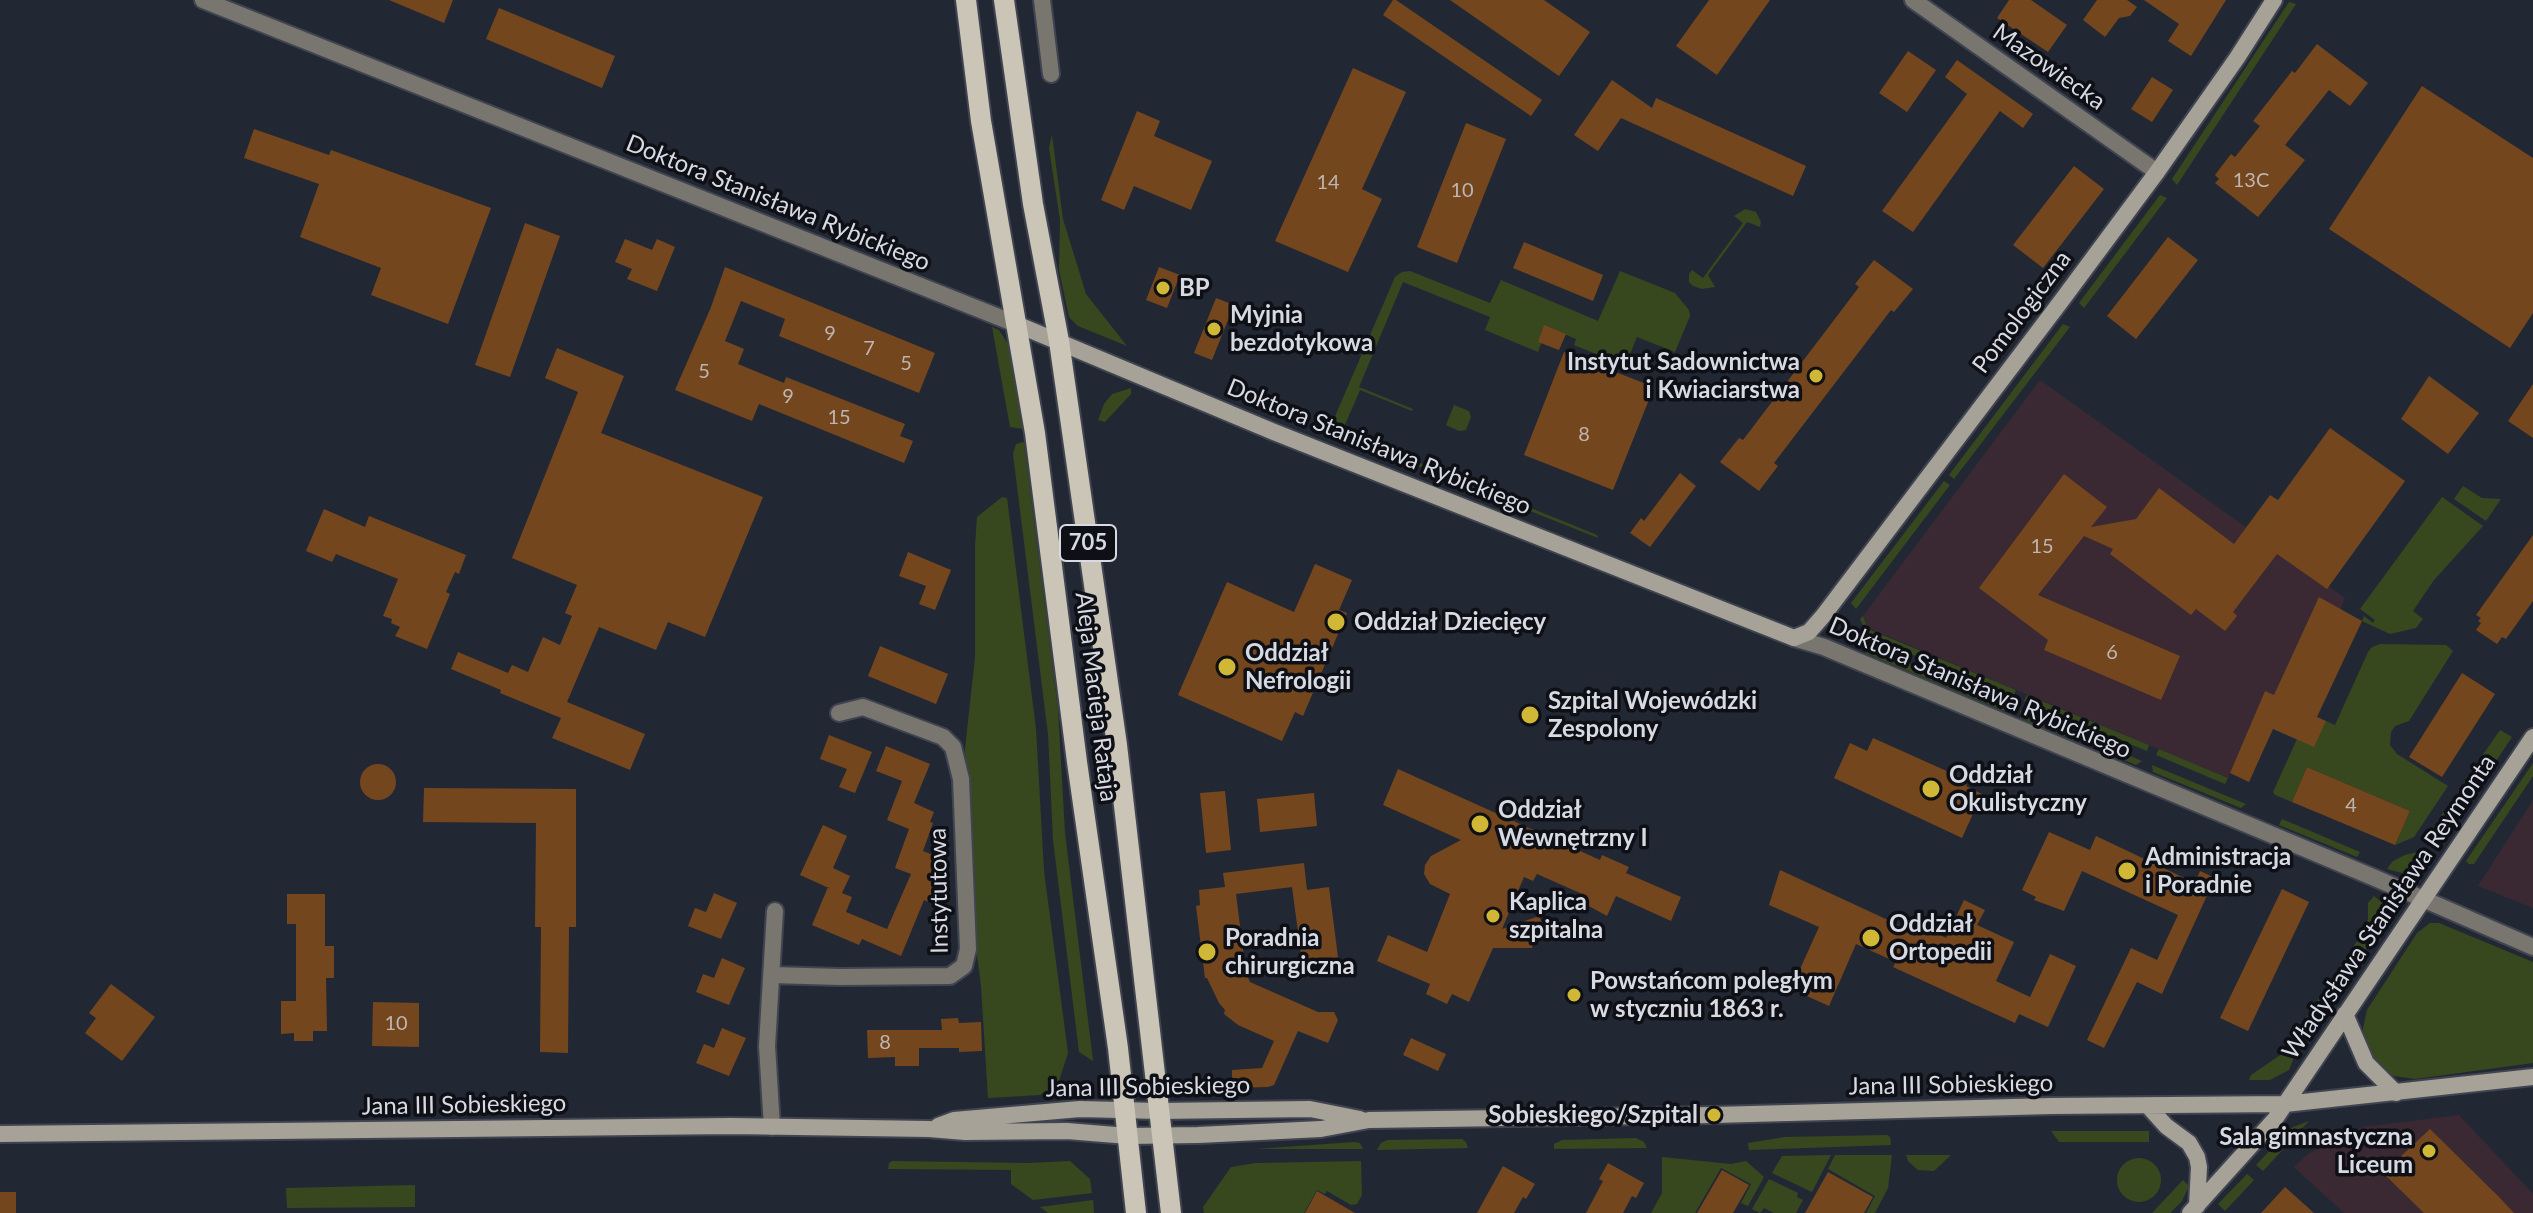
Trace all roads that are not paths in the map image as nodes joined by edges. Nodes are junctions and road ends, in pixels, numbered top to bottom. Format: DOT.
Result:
graph roads {
  1 [pos="203,0"];
  2 [pos="966,0"];
  3 [pos="1004,0"];
  4 [pos="1042,0"];
  5 [pos="1913,0"];
  6 [pos="2274,0"];
  7 [pos="1051,74"];
  8 [pos="2157,172"];
  9 [pos="1016,324"];
  10 [pos="1059,341"];
  11 [pos="1794,638"];
  12 [pos="839,713"];
  13 [pos="2533,737"];
  14 [pos="2423,899"];
  15 [pos="775,911"];
  16 [pos="2533,947"];
  17 [pos="772,975"];
  18 [pos="2345,1014"];
  19 [pos="2533,1077"];
  20 [pos="2396,1093"];
  21 [pos="2285,1104"];
  22 [pos="2148,1106"];
  23 [pos="1125,1110"];
  24 [pos="1159,1111"];
  25 [pos="1369,1120"];
  26 [pos="772,1127"];
  27 [pos="929,1129"];
  28 [pos="0,1134"];
  29 [pos="1162,1135"];
  30 [pos="1128,1136"];
  31 [pos="2194,1209"];
  32 [pos="1136,1213"];
  33 [pos="1171,1213"];
  1 -- 9 [label="street, Doktora Stanisława Rybickiego"];
  2 -- 9 [label="main road, Aleja Macieja Rataja / 705"];
  3 -- 10 [label="main road, Aleja Macieja Rataja / 705"];
  4 -- 7 [label="street"];
  5 -- 8 [label="street, Mazowiecka"];
  6 -- 8 [label="street, Pomologiczna"];
  8 -- 11 [label="street, Pomologiczna"];
  9 -- 10 [label="street, Doktora Stanisława Rybickiego"];
  9 -- 23 [label="main road, Aleja Macieja Rataja / 705"];
  10 -- 11 [label="street, Doktora Stanisława Rybickiego"];
  10 -- 24 [label="main road, Aleja Macieja Rataja / 705"];
  11 -- 14 [label="street, Doktora Stanisława Rybickiego"];
  12 -- 17 [label="street, Instytutowa"];
  13 -- 14 [label="street, Władysława Stanisława Reymonta"];
  14 -- 16 [label="street, Doktora Stanisława Rybickiego"];
  14 -- 18 [label="street, Władysława Stanisława Reymonta"];
  15 -- 17 [label="street"];
  17 -- 26 [label="street"];
  18 -- 20 [label="street"];
  18 -- 21 [label="street, Władysława Stanisława Reymonta"];
  19 -- 20 [label="street, Jana III Sobieskiego"];
  20 -- 21 [label="street, Jana III Sobieskiego"];
  21 -- 22 [label="street, Jana III Sobieskiego"];
  21 -- 31 [label="street, Władysława Stanisława Reymonta"];
  22 -- 25 [label="street, Jana III Sobieskiego"];
  22 -- 31 [label="street"];
  23 -- 24 [label="street, Jana III Sobieskiego"];
  23 -- 27 [label="street, Jana III Sobieskiego"];
  23 -- 30 [label="main road, Aleja Macieja Rataja / 705"];
  24 -- 25 [label="street, Jana III Sobieskiego"];
  24 -- 29 [label="main road, Aleja Macieja Rataja"];
  25 -- 29 [label="street, Jana III Sobieskiego"];
  26 -- 27 [label="street, Jana III Sobieskiego"];
  26 -- 28 [label="street, Jana III Sobieskiego"];
  27 -- 30 [label="street, Jana III Sobieskiego"];
  29 -- 30 [label="street, Jana III Sobieskiego"];
  29 -- 33 [label="main road, Aleja Macieja Rataja"];
  30 -- 32 [label="main road, Aleja Macieja Rataja"];
}
